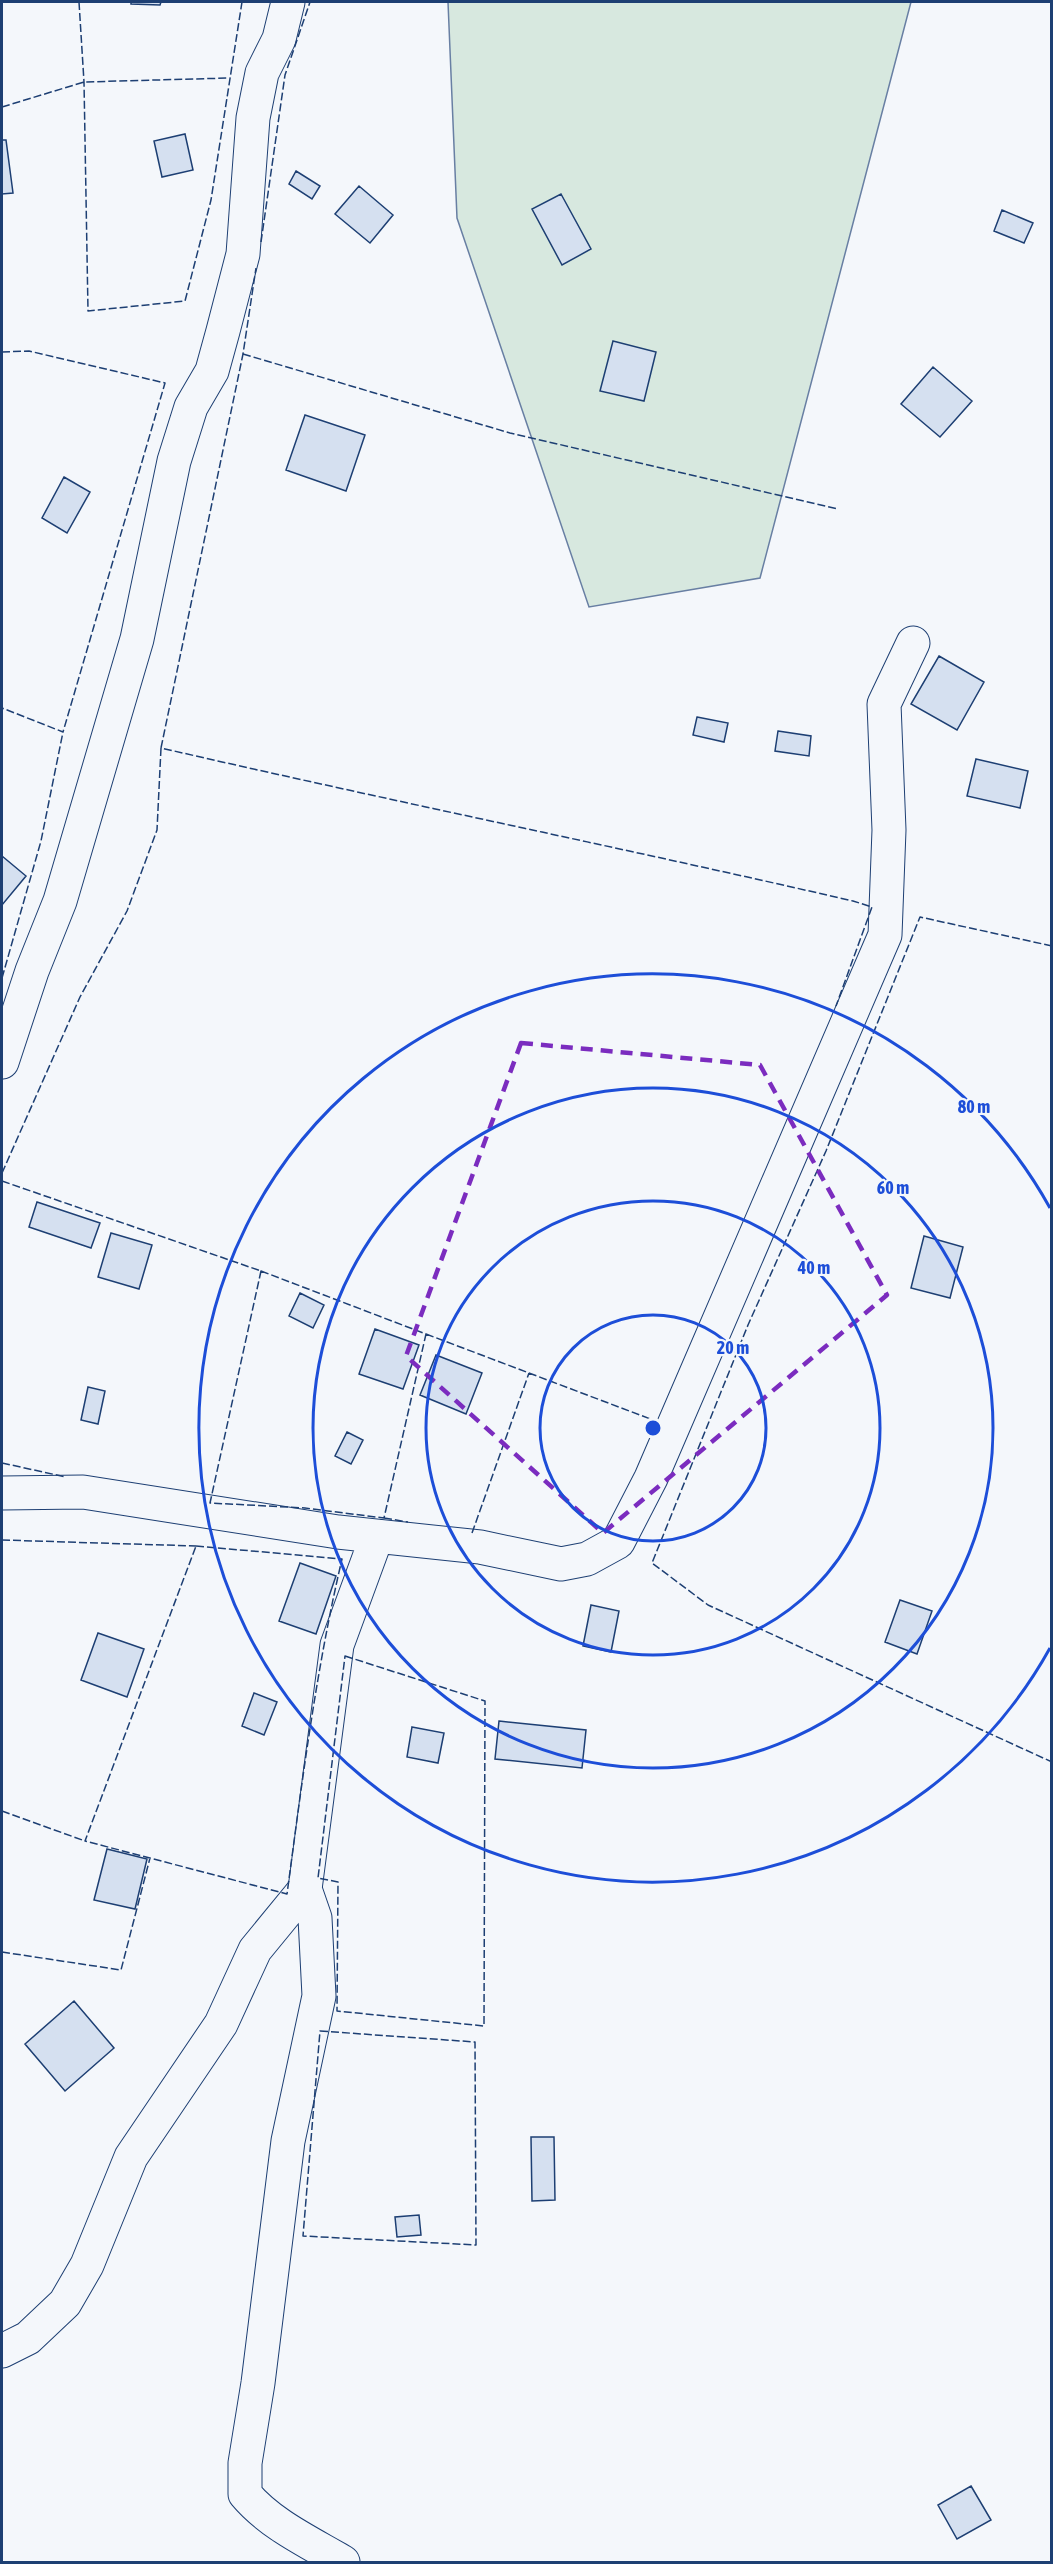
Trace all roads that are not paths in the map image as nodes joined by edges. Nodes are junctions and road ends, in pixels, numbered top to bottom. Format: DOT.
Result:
graph roads {
  1 [pos="288,2"];
  2 [pos="913,643"];
  3 [pos="2,1062"];
  4 [pos="2,1493"];
  5 [pos="377,1536"];
  6 [pos="306,1889"];
  7 [pos="2,2351"];
  8 [pos="344,2562"];
  1 -- 3 [label="street"];
  2 -- 5 [label="street"];
  4 -- 5 [label="street"];
  5 -- 6 [label="street"];
  6 -- 7 [label="street"];
  6 -- 8 [label="street"];
}
